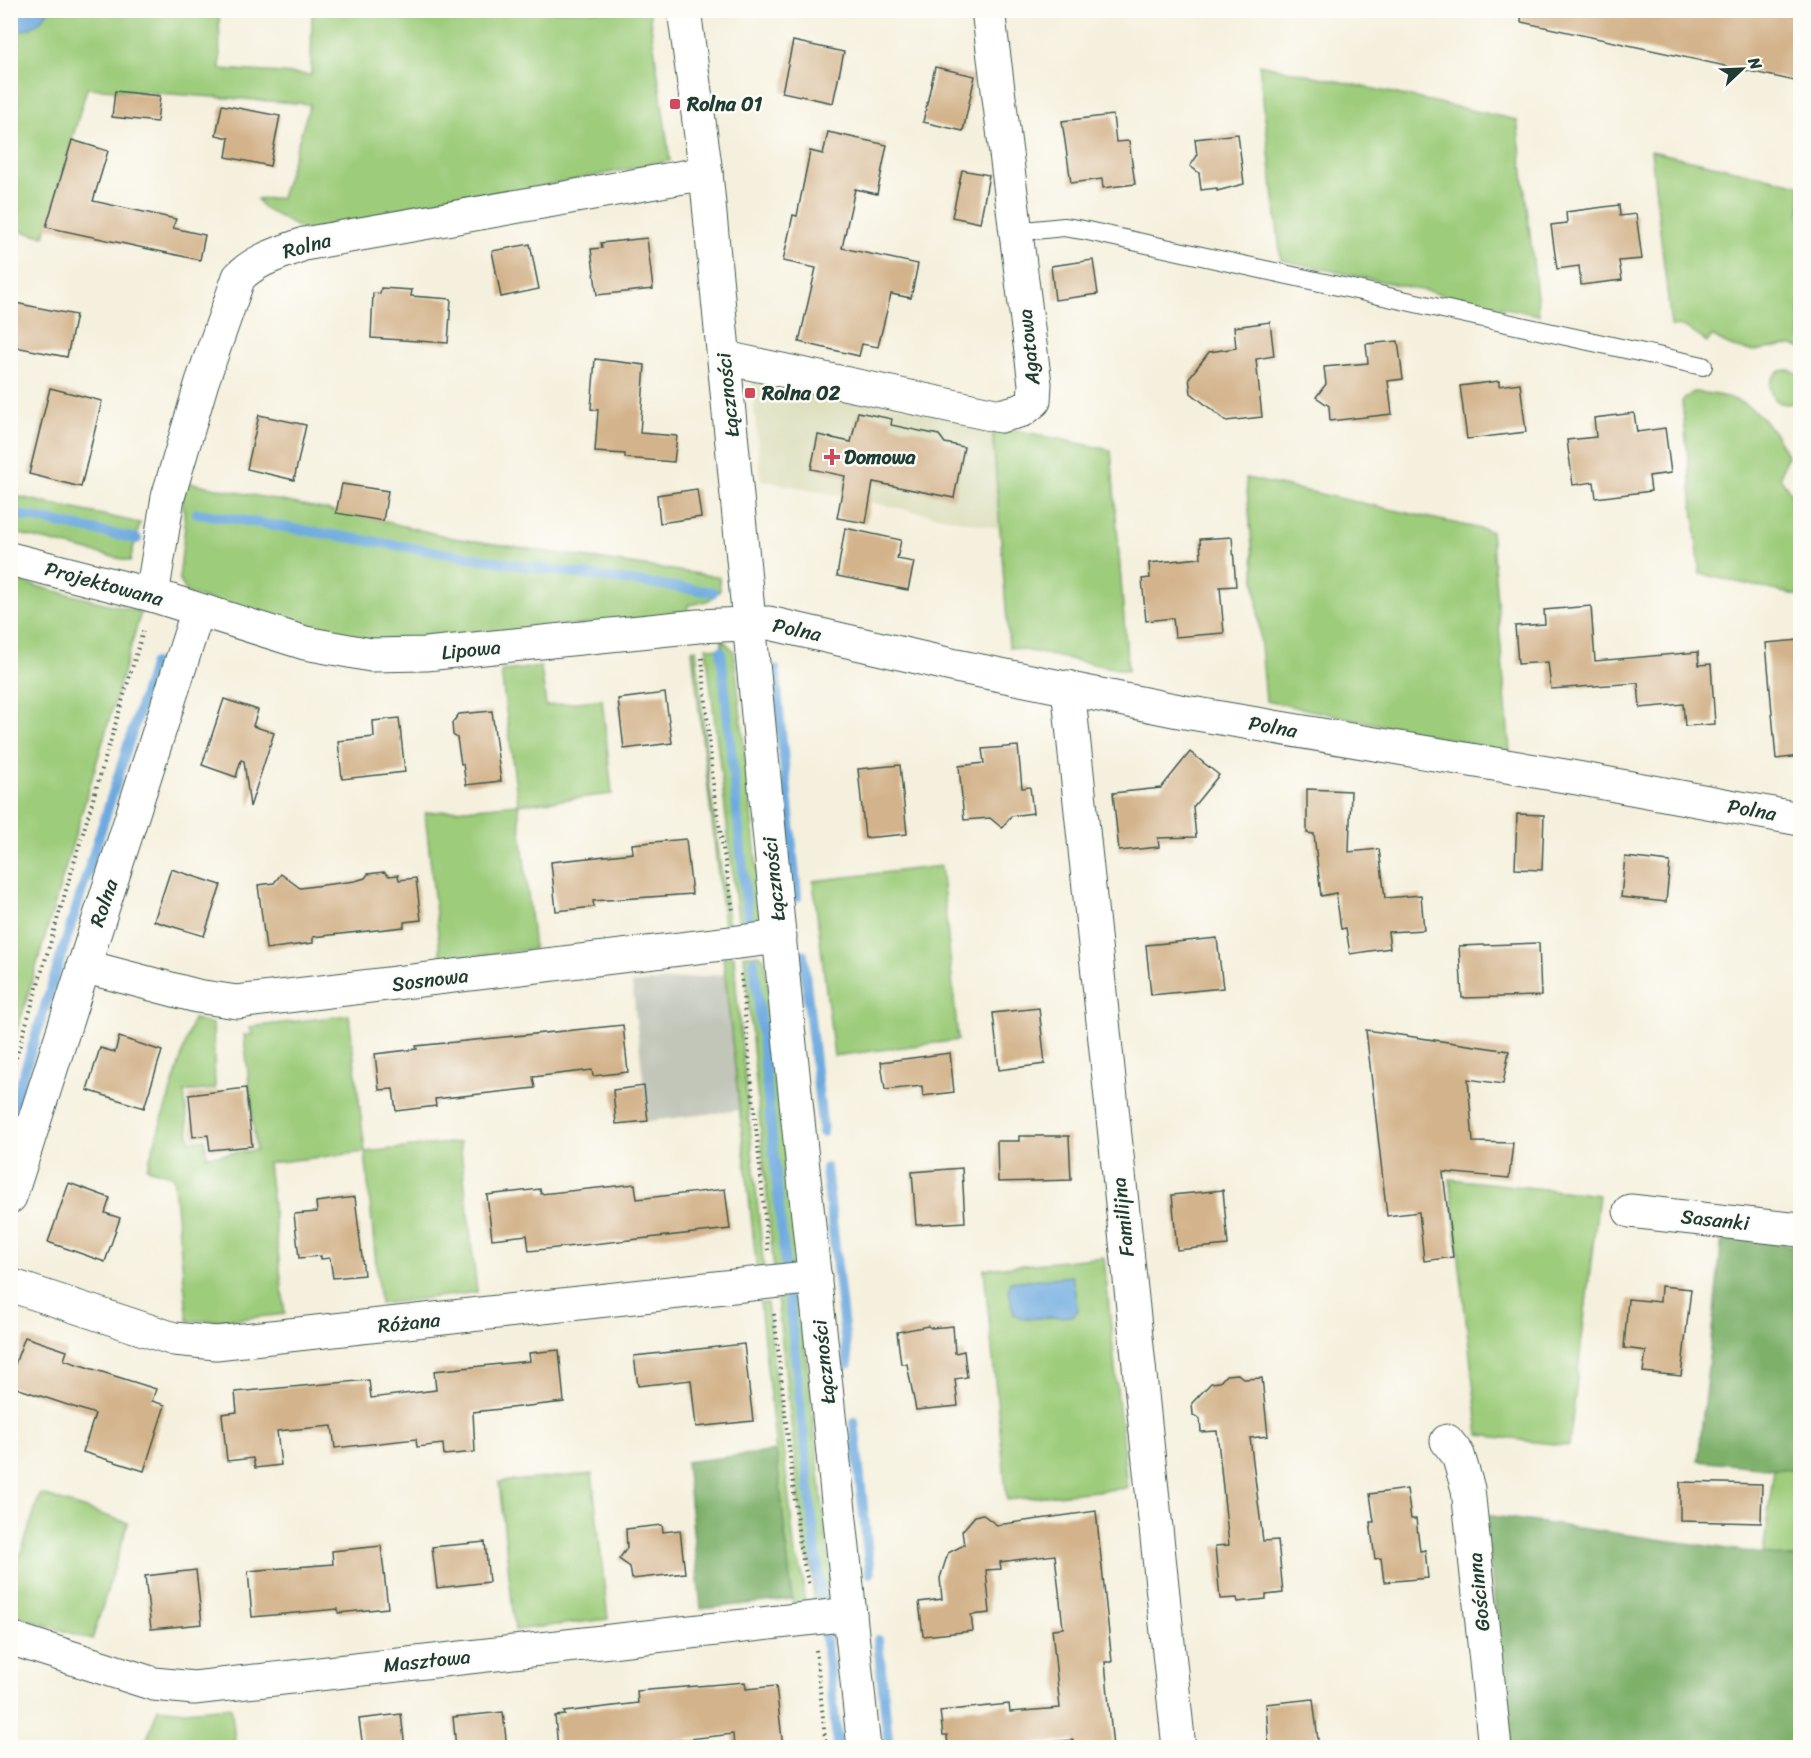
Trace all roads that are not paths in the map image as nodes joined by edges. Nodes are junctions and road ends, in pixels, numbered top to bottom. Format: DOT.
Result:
graph roads {
  1 [pos="684,10"];
  2 [pos="988,10"];
  3 [pos="706,172"];
  4 [pos="1015,232"];
  5 [pos="724,358"];
  6 [pos="1703,366"];
  7 [pos="10,559"];
  8 [pos="152,595"];
  9 [pos="198,610"];
  10 [pos="748,622"];
  11 [pos="1068,687"];
  12 [pos="1800,819"];
  13 [pos="780,937"];
  14 [pos="83,966"];
  15 [pos="10,1197"];
  16 [pos="1630,1211"];
  17 [pos="1800,1230"];
  18 [pos="815,1277"];
  19 [pos="10,1285"];
  20 [pos="1447,1441"];
  21 [pos="850,1614"];
  22 [pos="10,1638"];
  23 [pos="864,1748"];
  24 [pos="1179,1748"];
  25 [pos="1495,1748"];
  1 -- 3 [label="street, Łączności"];
  2 -- 4 [label="street, Agatowa"];
  3 -- 5 [label="street, Łączności"];
  3 -- 8 [label="street, Rolna"];
  4 -- 5 [label="street, Agatowa"];
  4 -- 6 [label="lane"];
  5 -- 10 [label="street, Łączności"];
  7 -- 8 [label="street, Projektowana"];
  8 -- 9 [label="street, Projektowana"];
  9 -- 10 [label="street, Lipowa"];
  9 -- 14 [label="street, Rolna"];
  10 -- 11 [label="street, Polna"];
  10 -- 13 [label="street, Łączności"];
  11 -- 12 [label="street, Polna"];
  11 -- 24 [label="street, Familijna"];
  13 -- 14 [label="street, Sosnowa"];
  13 -- 18 [label="street, Łączności"];
  14 -- 15 [label="street, Rolna"];
  16 -- 17 [label="street, Sasanki"];
  18 -- 19 [label="street, Różana"];
  18 -- 21 [label="street, Łączności"];
  20 -- 25 [label="street, Gościnna"];
  21 -- 22 [label="street, Masztowa"];
  21 -- 23 [label="street, Łączności"];
}
